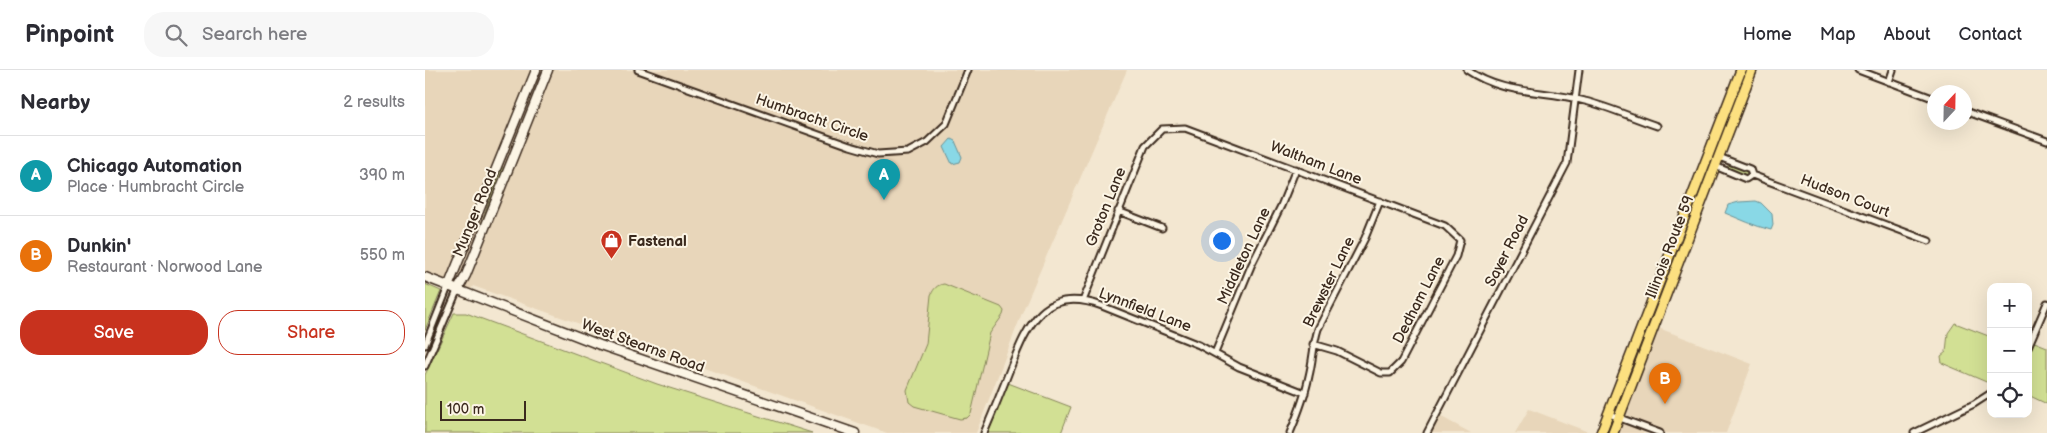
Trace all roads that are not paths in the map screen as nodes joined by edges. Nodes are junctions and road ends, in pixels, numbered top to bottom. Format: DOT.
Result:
graph roads {
  1 [pos="536,70"];
  2 [pos="548,70"];
  3 [pos="638,70"];
  4 [pos="968,70"];
  5 [pos="1467,70"];
  6 [pos="1579,70"];
  7 [pos="1741,70"];
  8 [pos="1752,70"];
  9 [pos="1858,70"];
  10 [pos="1893,70"];
  11 [pos="1889,82"];
  12 [pos="1927,96"];
  13 [pos="1575,99"];
  14 [pos="1972,114"];
  15 [pos="1657,126"];
  16 [pos="1162,129"];
  17 [pos="2047,141"];
  18 [pos="1719,157"];
  19 [pos="1715,166"];
  20 [pos="1296,169"];
  21 [pos="1752,175"];
  22 [pos="1380,201"];
  23 [pos="1118,211"];
  24 [pos="1162,228"];
  25 [pos="1456,236"];
  26 [pos="1929,241"];
  27 [pos="425,278"];
  28 [pos="448,287"];
  29 [pos="457,291"];
  30 [pos="1083,301"];
  31 [pos="2047,303"];
  32 [pos="2032,339"];
  33 [pos="1313,344"];
  34 [pos="425,345"];
  35 [pos="1215,353"];
  36 [pos="425,366"];
  37 [pos="1305,393"];
  38 [pos="1987,396"];
  39 [pos="1609,414"];
  40 [pos="1619,418"];
  41 [pos="855,433"];
  42 [pos="985,433"];
  43 [pos="1290,433"];
  44 [pos="1427,433"];
  45 [pos="1601,433"];
  46 [pos="1613,433"];
  47 [pos="1660,433"];
  48 [pos="1914,433"];
  1 -- 28 [label="street, Munger Road"];
  2 -- 29 [label="street, Munger Road"];
  3 -- 4 [label="street, Humbracht Circle"];
  5 -- 13 [label="street"];
  6 -- 13 [label="street, Sayer Road"];
  7 -- 39 [label="main road, Illinois Route 59"];
  8 -- 18 [label="main road, Illinois Route 59"];
  9 -- 11 [label="street"];
  10 -- 11 [label="street"];
  11 -- 12 [label="street"];
  13 -- 15 [label="street"];
  13 -- 44 [label="street, Sayer Road"];
  14 -- 17 [label="street"];
  16 -- 20 [label="street, Waltham Lane"];
  16 -- 23 [label="street, Groton Lane"];
  18 -- 19 [label="main road, Illinois Route 59"];
  18 -- 21 [label="street, Hudson Court"];
  19 -- 21 [label="street, Hudson Court"];
  19 -- 40 [label="main road, Illinois Route 59"];
  20 -- 22 [label="street, Waltham Lane"];
  20 -- 35 [label="street, Middleton Lane"];
  21 -- 26 [label="street, Hudson Court"];
  22 -- 25 [label="street, Waltham Lane"];
  22 -- 33 [label="street, Brewster Lane"];
  23 -- 24 [label="street"];
  23 -- 30 [label="street, Groton Lane"];
  25 -- 33 [label="street, Dedham Lane"];
  27 -- 28 [label="street, West Stearns Road"];
  28 -- 29 [label="street, West Stearns Road"];
  28 -- 34 [label="street, Munger Road"];
  29 -- 36 [label="street, Munger Road"];
  29 -- 41 [label="street, West Stearns Road"];
  30 -- 35 [label="street, Lynnfield Lane"];
  30 -- 42 [label="street, Lynnfield Lane"];
  31 -- 32 [label="street"];
  33 -- 37 [label="street, Brewster Lane"];
  35 -- 37 [label="street, Lynnfield Lane"];
  37 -- 43 [label="street, Brewster Lane"];
  38 -- 48 [label="street"];
  39 -- 40 [label="street"];
  39 -- 45 [label="main road, Illinois Route 59"];
  40 -- 46 [label="main road, Illinois Route 59"];
  40 -- 47 [label="street"];
}
